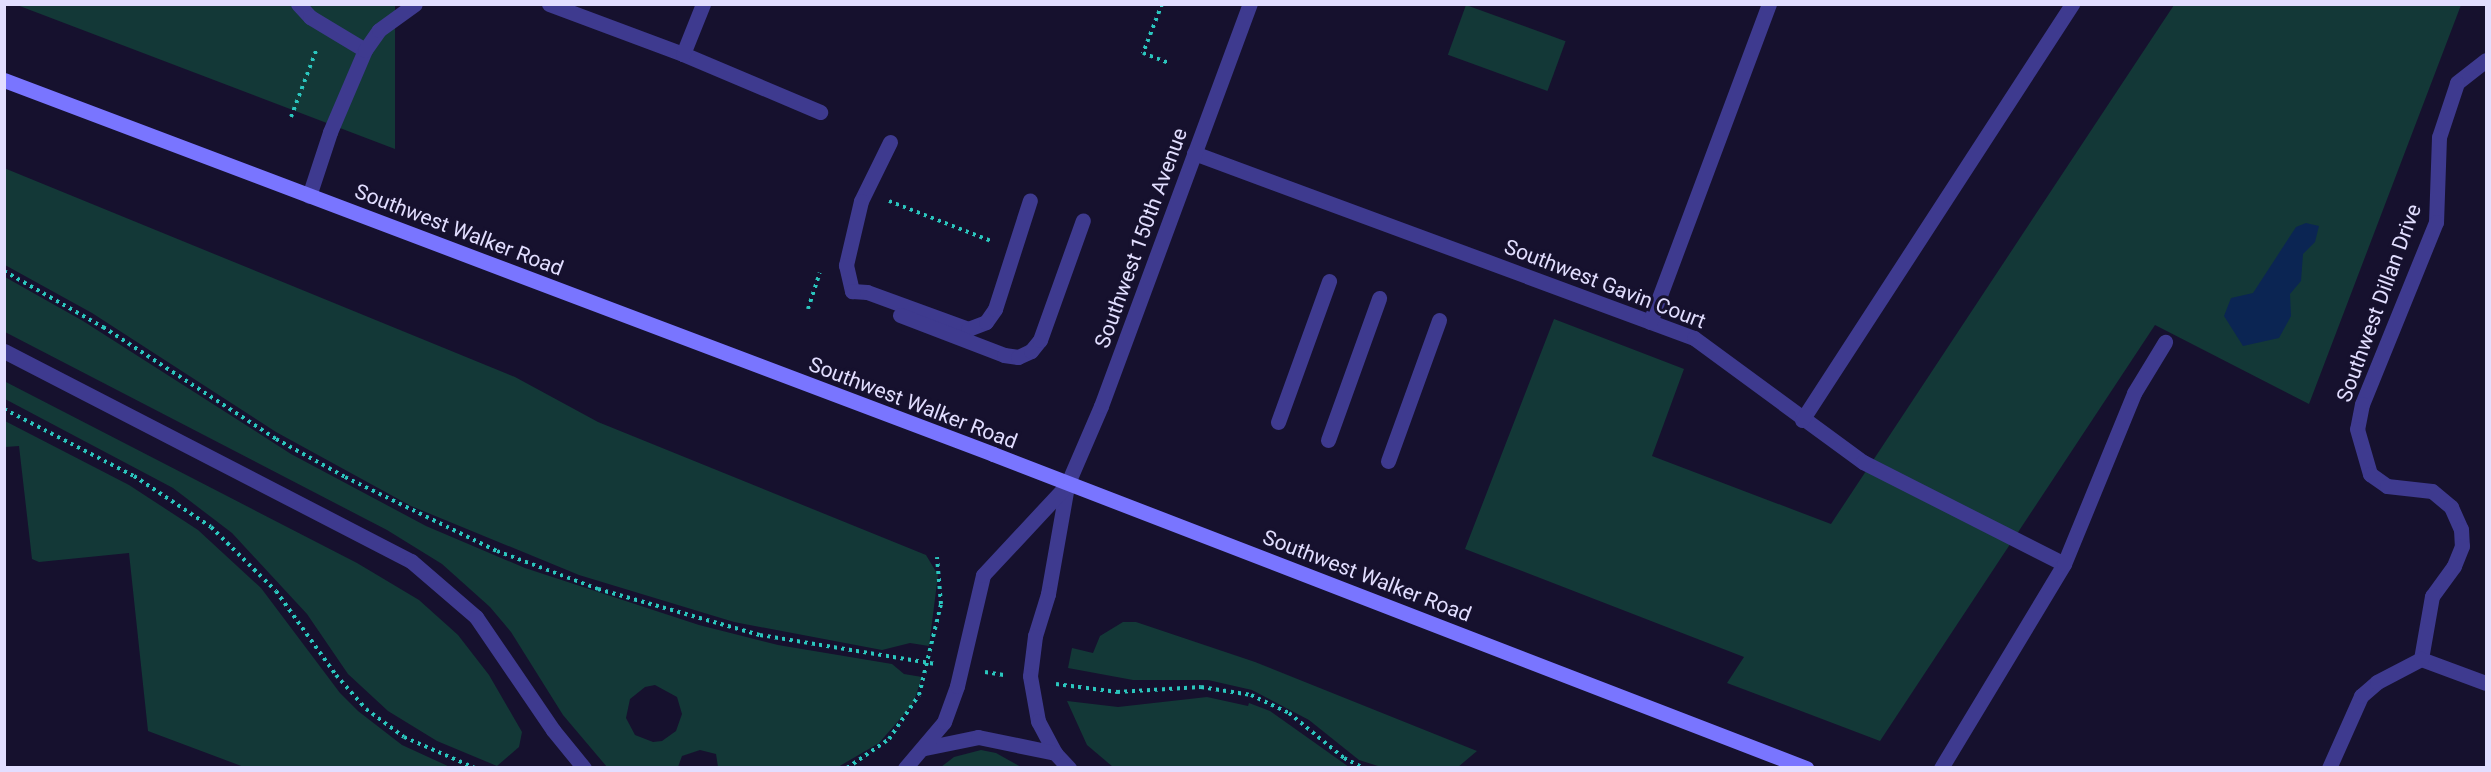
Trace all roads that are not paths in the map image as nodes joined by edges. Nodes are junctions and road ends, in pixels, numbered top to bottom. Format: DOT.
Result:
graph roads {
  1 [pos="298,4"];
  2 [pos="415,4"];
  3 [pos="549,4"];
  4 [pos="703,4"];
  5 [pos="1250,4"];
  6 [pos="1769,4"];
  7 [pos="2072,4"];
  8 [pos="365,50"];
  9 [pos="683,54"];
  10 [pos="2487,60"];
  11 [pos="4,80"];
  12 [pos="820,112"];
  13 [pos="890,142"];
  14 [pos="1194,153"];
  15 [pos="309,196"];
  16 [pos="1030,200"];
  17 [pos="1083,220"];
  18 [pos="1329,281"];
  19 [pos="852,291"];
  20 [pos="1379,298"];
  21 [pos="1439,320"];
  22 [pos="1650,322"];
  23 [pos="2165,342"];
  24 [pos="4,351"];
  25 [pos="1802,420"];
  26 [pos="1278,422"];
  27 [pos="1328,440"];
  28 [pos="1388,461"];
  29 [pos="1067,485"];
  30 [pos="2064,564"];
  31 [pos="2421,659"];
  32 [pos="2487,683"];
  33 [pos="925,748"];
  34 [pos="1054,753"];
  35 [pos="584,768"];
  36 [pos="905,768"];
  37 [pos="1069,768"];
  38 [pos="1806,768"];
  39 [pos="1941,768"];
  40 [pos="2329,768"];
  1 -- 8 [label="street"];
  2 -- 8 [label="street"];
  3 -- 9 [label="street"];
  4 -- 9 [label="street"];
  5 -- 14 [label="street, Southwest 150th Avenue"];
  6 -- 22 [label="street"];
  7 -- 25 [label="street"];
  8 -- 15 [label="street"];
  9 -- 12 [label="street"];
  10 -- 31 [label="street, Southwest Dillan Drive"];
  11 -- 15 [label="main road, Southwest Walker Road"];
  13 -- 19 [label="street"];
  14 -- 22 [label="street, Southwest Gavin Court"];
  14 -- 29 [label="street, Southwest 150th Avenue"];
  15 -- 29 [label="main road, Southwest Walker Road"];
  16 -- 19 [label="street"];
  17 -- 19 [label="street"];
  18 -- 26 [label="street"];
  20 -- 27 [label="street"];
  21 -- 28 [label="street"];
  22 -- 25 [label="street, Southwest Gavin Court"];
  23 -- 30 [label="street"];
  24 -- 35 [label="street"];
  25 -- 30 [label="street, Southwest Gavin Court"];
  29 -- 33 [label="street"];
  29 -- 34 [label="street"];
  29 -- 38 [label="main road, Southwest Walker Road"];
  30 -- 39 [label="street"];
  31 -- 32 [label="street"];
  31 -- 40 [label="street"];
  33 -- 34 [label="street"];
  33 -- 36 [label="street"];
  34 -- 37 [label="street"];
}
